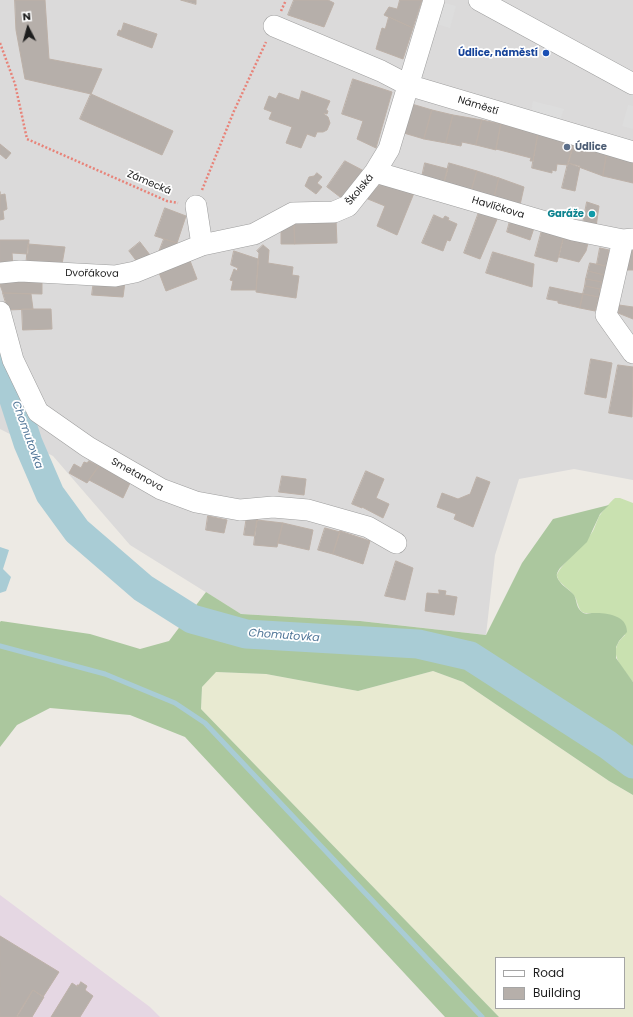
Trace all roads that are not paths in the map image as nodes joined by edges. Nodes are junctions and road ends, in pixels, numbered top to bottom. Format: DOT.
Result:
graph roads {
  1 [pos="434,0"];
  2 [pos="479,0"];
  3 [pos="274,26"];
  4 [pos="633,84"];
  5 [pos="408,85"];
  6 [pos="633,152"];
  7 [pos="375,172"];
  8 [pos="196,206"];
  9 [pos="628,239"];
  10 [pos="202,245"];
  11 [pos="0,273"];
  12 [pos="0,312"];
  13 [pos="633,353"];
  14 [pos="396,543"];
  1 -- 5 [label="street"];
  2 -- 4 [label="street"];
  3 -- 5 [label="street, Náměstí"];
  5 -- 6 [label="street, Náměstí"];
  5 -- 7 [label="street, Školská"];
  7 -- 9 [label="street, Havlíčkova"];
  7 -- 10 [label="street, Školská"];
  8 -- 10 [label="street"];
  9 -- 13 [label="street, Havlíčkova"];
  10 -- 11 [label="street, Dvořákova"];
  12 -- 14 [label="street, Smetanova"];
}
